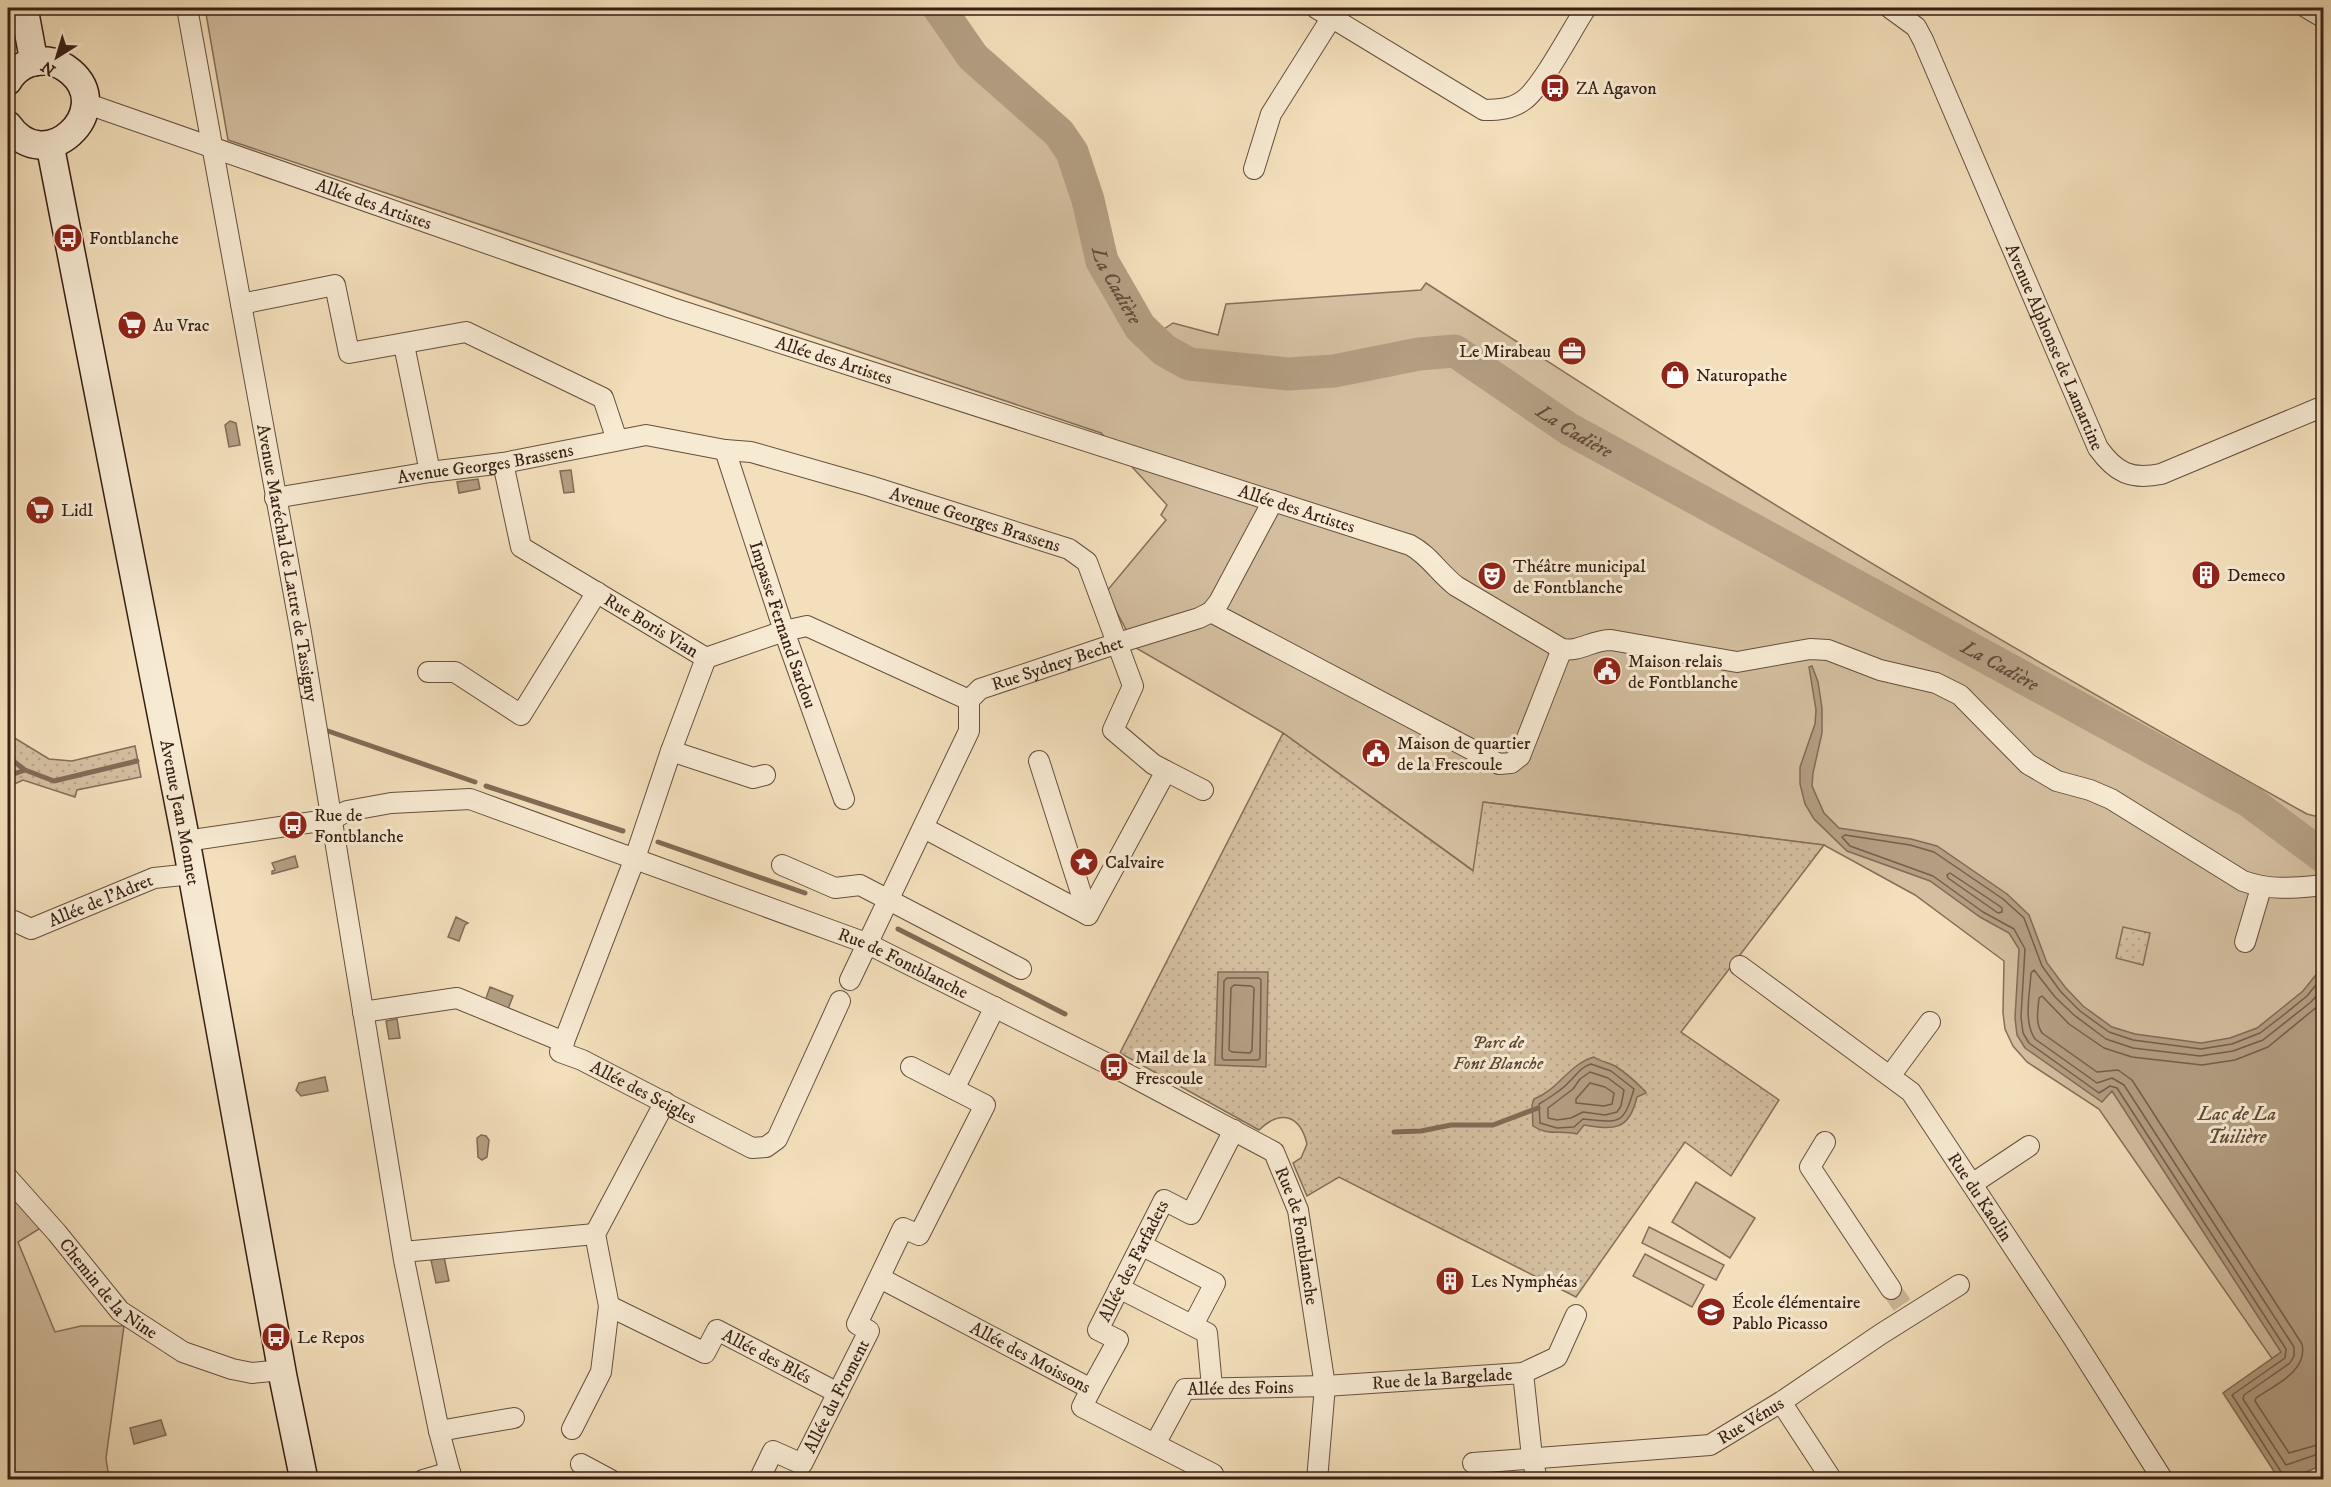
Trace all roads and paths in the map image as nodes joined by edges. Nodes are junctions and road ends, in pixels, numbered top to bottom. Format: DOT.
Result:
graph roads {
  1 [pos="24,8"];
  2 [pos="187,8"];
  3 [pos="1586,8"];
  4 [pos="1890,8"];
  5 [pos="2307,8"];
  6 [pos="1324,12"];
  7 [pos="1913,14"];
  8 [pos="2324,18"];
  9 [pos="34,62"];
  10 [pos="8,81"];
  11 [pos="85,104"];
  12 [pos="10,133"];
  13 [pos="50,145"];
  14 [pos="213,147"];
  15 [pos="1254,169"];
  16 [pos="241,304"];
  17 [pos="404,345"];
  18 [pos="2324,406"];
  19 [pos="617,440"];
  20 [pos="725,450"];
  21 [pos="503,463"];
  22 [pos="430,471"];
  23 [pos="275,498"];
  24 [pos="1273,501"];
  25 [pos="597,592"];
  26 [pos="1211,612"];
  27 [pos="784,631"];
  28 [pos="1118,643"];
  29 [pos="1562,649"];
  30 [pos="706,658"];
  31 [pos="428,672"];
  32 [pos="969,700"];
  33 [pos="671,752"];
  34 [pos="1039,761"];
  35 [pos="1166,771"];
  36 [pos="765,775"];
  37 [pos="1203,790"];
  38 [pos="844,799"];
  39 [pos="333,819"];
  40 [pos="924,828"];
  41 [pos="186,841"];
  42 [pos="635,858"];
  43 [pos="782,865"];
  44 [pos="192,874"];
  45 [pos="2324,885"];
  46 [pos="2261,888"];
  47 [pos="889,899"];
  48 [pos="1088,915"];
  49 [pos="14,921"];
  50 [pos="2245,942"];
  51 [pos="866,943"];
  52 [pos="1740,966"];
  53 [pos="1021,969"];
  54 [pos="850,980"];
  55 [pos="840,1001"];
  56 [pos="995,1007"];
  57 [pos="363,1012"];
  58 [pos="1930,1022"];
  59 [pos="564,1042"];
  60 [pos="911,1067"];
  61 [pos="1890,1076"];
  62 [pos="954,1089"];
  63 [pos="665,1102"];
  64 [pos="1234,1130"];
  65 [pos="1825,1142"];
  66 [pos="2029,1146"];
  67 [pos="8,1178"];
  68 [pos="1972,1184"];
  69 [pos="596,1234"];
  70 [pos="1141,1245"];
  71 [pos="403,1252"];
  72 [pos="880,1278"];
  73 [pos="1959,1285"];
  74 [pos="1119,1288"];
  75 [pos="1891,1288"];
  76 [pos="609,1306"];
  77 [pos="1576,1315"];
  78 [pos="1193,1325"];
  79 [pos="282,1370"];
  80 [pos="1524,1372"];
  81 [pos="1325,1386"];
  82 [pos="1212,1387"];
  83 [pos="1091,1389"];
  84 [pos="838,1393"];
  85 [pos="1781,1402"];
  86 [pos="514,1418"];
  87 [pos="572,1429"];
  88 [pos="439,1431"];
  89 [pos="1155,1444"];
  90 [pos="1532,1457"];
  91 [pos="1473,1463"];
  92 [pos="581,1464"];
  93 [pos="451,1476"];
  94 [pos="1825,1477"];
  95 [pos="304,1479"];
  96 [pos="423,1479"];
  97 [pos="611,1479"];
  98 [pos="759,1479"];
  99 [pos="1210,1479"];
  100 [pos="1317,1479"];
  101 [pos="1537,1479"];
  102 [pos="2163,1479"];
  1 -- 9 [label="street"];
  2 -- 14 [label="street, Avenue Maréchal de Lattre de Tassigny"];
  3 -- 6 [label="street"];
  4 -- 7 [label="street, Avenue Alphonse de Lamartine"];
  5 -- 8 [label="street"];
  6 -- 15 [label="street"];
  7 -- 18 [label="street, Avenue Alphonse de Lamartine"];
  9 -- 10 [label="street"];
  9 -- 11 [label="street"];
  11 -- 13 [label="street"];
  11 -- 14 [label="street, Allée des Artistes"];
  12 -- 13 [label="street"];
  13 -- 41 [label="street, Avenue Jean Monnet"];
  14 -- 16 [label="street, Avenue Maréchal de Lattre de Tassigny"];
  14 -- 24 [label="street, Allée des Artistes"];
  16 -- 17 [label="street"];
  16 -- 23 [label="street, Avenue Maréchal de Lattre de Tassigny"];
  17 -- 19 [label="street"];
  17 -- 22 [label="street"];
  19 -- 20 [label="street, Avenue Georges Brassens"];
  19 -- 21 [label="street, Avenue Georges Brassens"];
  20 -- 27 [label="street, Impasse Fernand Sardou"];
  20 -- 28 [label="street, Avenue Georges Brassens"];
  21 -- 22 [label="street, Avenue Georges Brassens"];
  21 -- 25 [label="street, Rue Boris Vian"];
  22 -- 23 [label="street, Avenue Georges Brassens"];
  23 -- 39 [label="street, Avenue Maréchal de Lattre de Tassigny"];
  24 -- 26 [label="street"];
  24 -- 29 [label="street, Allée des Artistes"];
  25 -- 30 [label="street, Rue Boris Vian"];
  25 -- 31 [label="street"];
  26 -- 28 [label="street, Rue Sydney Bechet"];
  26 -- 29 [label="street"];
  27 -- 30 [label="street, Rue Boris Vian"];
  27 -- 32 [label="street, Rue Boris Vian"];
  27 -- 38 [label="street, Impasse Fernand Sardou"];
  28 -- 32 [label="street, Rue Sydney Bechet"];
  28 -- 35 [label="street, Avenue Georges Brassens"];
  29 -- 46 [label="street"];
  30 -- 33 [label="street"];
  32 -- 40 [label="street, Rue Sydney Bechet"];
  33 -- 36 [label="street"];
  33 -- 42 [label="street"];
  34 -- 48 [label="street"];
  35 -- 37 [label="street"];
  35 -- 48 [label="street"];
  39 -- 41 [label="street, Rue de Fontblanche"];
  39 -- 42 [label="street, Rue de Fontblanche"];
  39 -- 57 [label="street, Avenue Maréchal de Lattre de Tassigny"];
  40 -- 47 [label="street, Rue Sydney Bechet"];
  40 -- 48 [label="street"];
  41 -- 44 [label="street, Avenue Jean Monnet"];
  42 -- 51 [label="street, Rue de Fontblanche"];
  42 -- 59 [label="street"];
  43 -- 47 [label="street"];
  44 -- 49 [label="street, Allée de l'Adret"];
  44 -- 79 [label="street, Avenue Jean Monnet"];
  45 -- 46 [label="street"];
  46 -- 50 [label="street"];
  47 -- 51 [label="street, Rue Sydney Bechet"];
  47 -- 53 [label="street"];
  51 -- 54 [label="street"];
  51 -- 56 [label="street, Rue de Fontblanche"];
  52 -- 61 [label="street, Rue du Kaolin"];
  55 -- 63 [label="street, Allée des Seigles"];
  56 -- 62 [label="street"];
  56 -- 64 [label="street, Rue de Fontblanche"];
  57 -- 59 [label="street"];
  57 -- 71 [label="street, Avenue Maréchal de Lattre de Tassigny"];
  58 -- 61 [label="street"];
  59 -- 63 [label="street, Allée des Seigles"];
  60 -- 62 [label="street, Allée du Froment"];
  61 -- 68 [label="street, Rue du Kaolin"];
  62 -- 72 [label="street, Allée du Froment"];
  63 -- 69 [label="street"];
  64 -- 70 [label="street, Allée des Farfadets"];
  64 -- 81 [label="street, Rue de Fontblanche"];
  65 -- 75 [label="street"];
  66 -- 68 [label="street"];
  67 -- 79 [label="street, Chemin de la Nine"];
  68 -- 102 [label="street, Rue du Kaolin"];
  69 -- 71 [label="street"];
  69 -- 76 [label="street"];
  70 -- 74 [label="street, Allée des Farfadets"];
  70 -- 78 [label="street"];
  71 -- 88 [label="street"];
  72 -- 83 [label="street, Allée des Moissons"];
  72 -- 84 [label="street, Allée du Froment"];
  73 -- 85 [label="street, Rue Vénus"];
  74 -- 78 [label="street"];
  74 -- 83 [label="street, Allée des Farfadets"];
  76 -- 84 [label="street, Allée des Blés"];
  76 -- 87 [label="street"];
  77 -- 80 [label="street"];
  78 -- 82 [label="street"];
  79 -- 95 [label="street, Avenue Jean Monnet"];
  80 -- 81 [label="street, Rue de la Bargelade"];
  80 -- 90 [label="street, Rue de la Bargelade"];
  81 -- 82 [label="street, Allée des Foins"];
  81 -- 100 [label="street, Rue de Fontblanche"];
  82 -- 89 [label="street, Allée des Foins"];
  83 -- 89 [label="street, Allée des Moissons"];
  84 -- 98 [label="street, Allée du Froment"];
  85 -- 90 [label="street, Rue Vénus"];
  85 -- 94 [label="street"];
  86 -- 88 [label="street"];
  88 -- 93 [label="street"];
  89 -- 99 [label="street, Allée des Moissons"];
  90 -- 91 [label="street, Rue Vénus"];
  90 -- 101 [label="street, Rue de la Bargelade"];
  92 -- 97 [label="street"];
  93 -- 96 [label="street"];
}
